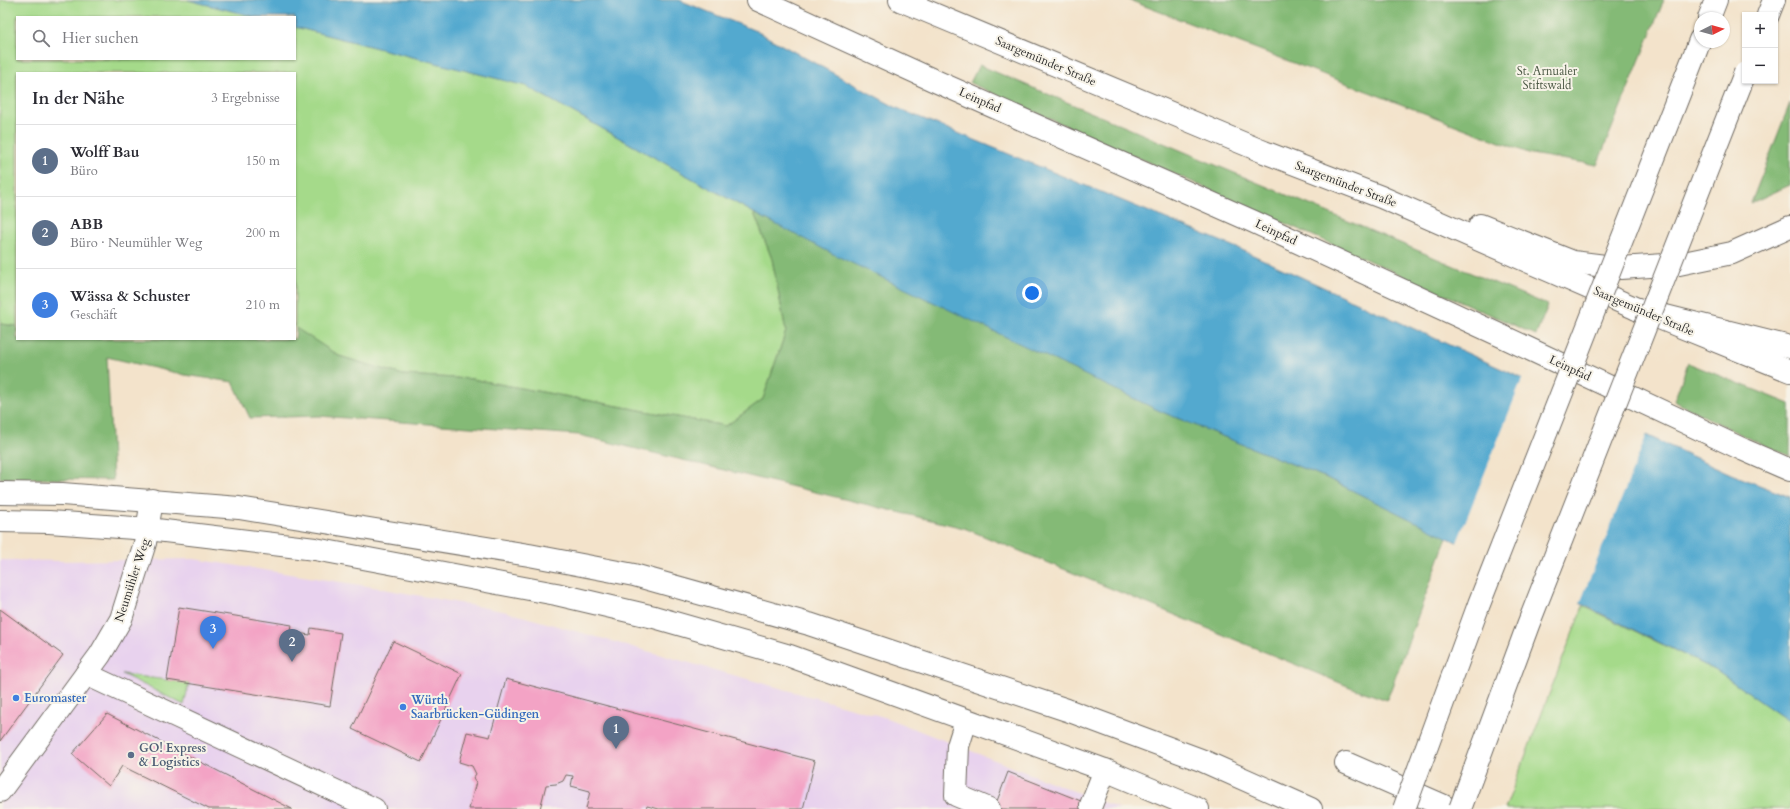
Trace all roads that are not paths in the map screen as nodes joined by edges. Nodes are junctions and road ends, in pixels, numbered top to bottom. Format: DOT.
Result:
graph roads {
  1 [pos="758,0"];
  2 [pos="900,0"];
  3 [pos="1716,0"];
  4 [pos="1774,0"];
  5 [pos="1711,12"];
  6 [pos="1769,12"];
  7 [pos="1697,48"];
  8 [pos="1742,81"];
  9 [pos="1381,197"];
  10 [pos="1790,227"];
  11 [pos="1637,310"];
  12 [pos="1790,347"];
  13 [pos="1790,371"];
  14 [pos="1790,470"];
  15 [pos="0,494"];
  16 [pos="152,500"];
  17 [pos="0,521"];
  18 [pos="148,529"];
  19 [pos="86,674"];
  20 [pos="966,721"];
  21 [pos="1346,763"];
  22 [pos="1105,770"];
  23 [pos="0,791"];
  24 [pos="1091,805"];
  25 [pos="374,809"];
  26 [pos="989,809"];
  27 [pos="1198,809"];
  28 [pos="1311,809"];
  29 [pos="1404,809"];
  30 [pos="1449,809"];
  31 [pos="1460,809"];
  1 -- 14 [label="main road, Leinpfad"];
  2 -- 9 [label="main road, Saargemünder Straße"];
  3 -- 5 [label="main road"];
  4 -- 6 [label="main road"];
  7 -- 29 [label="main road, bridge"];
  8 -- 31 [label="main road, bridge"];
  9 -- 10 [label="main road"];
  9 -- 11 [label="main road, Saargemünder Straße"];
  11 -- 12 [label="main road"];
  11 -- 13 [label="main road, Saargemünder Straße"];
  15 -- 16 [label="main road"];
  16 -- 18 [label="main road, Neumühler Weg"];
  16 -- 28 [label="main road"];
  17 -- 18 [label="main road"];
  18 -- 19 [label="main road, Neumühler Weg"];
  18 -- 20 [label="main road"];
  19 -- 23 [label="main road, Neumühler Weg"];
  19 -- 25 [label="main road"];
  20 -- 22 [label="main road"];
  20 -- 26 [label="main road"];
  21 -- 30 [label="main road"];
  22 -- 24 [label="main road"];
  22 -- 27 [label="main road"];
}
